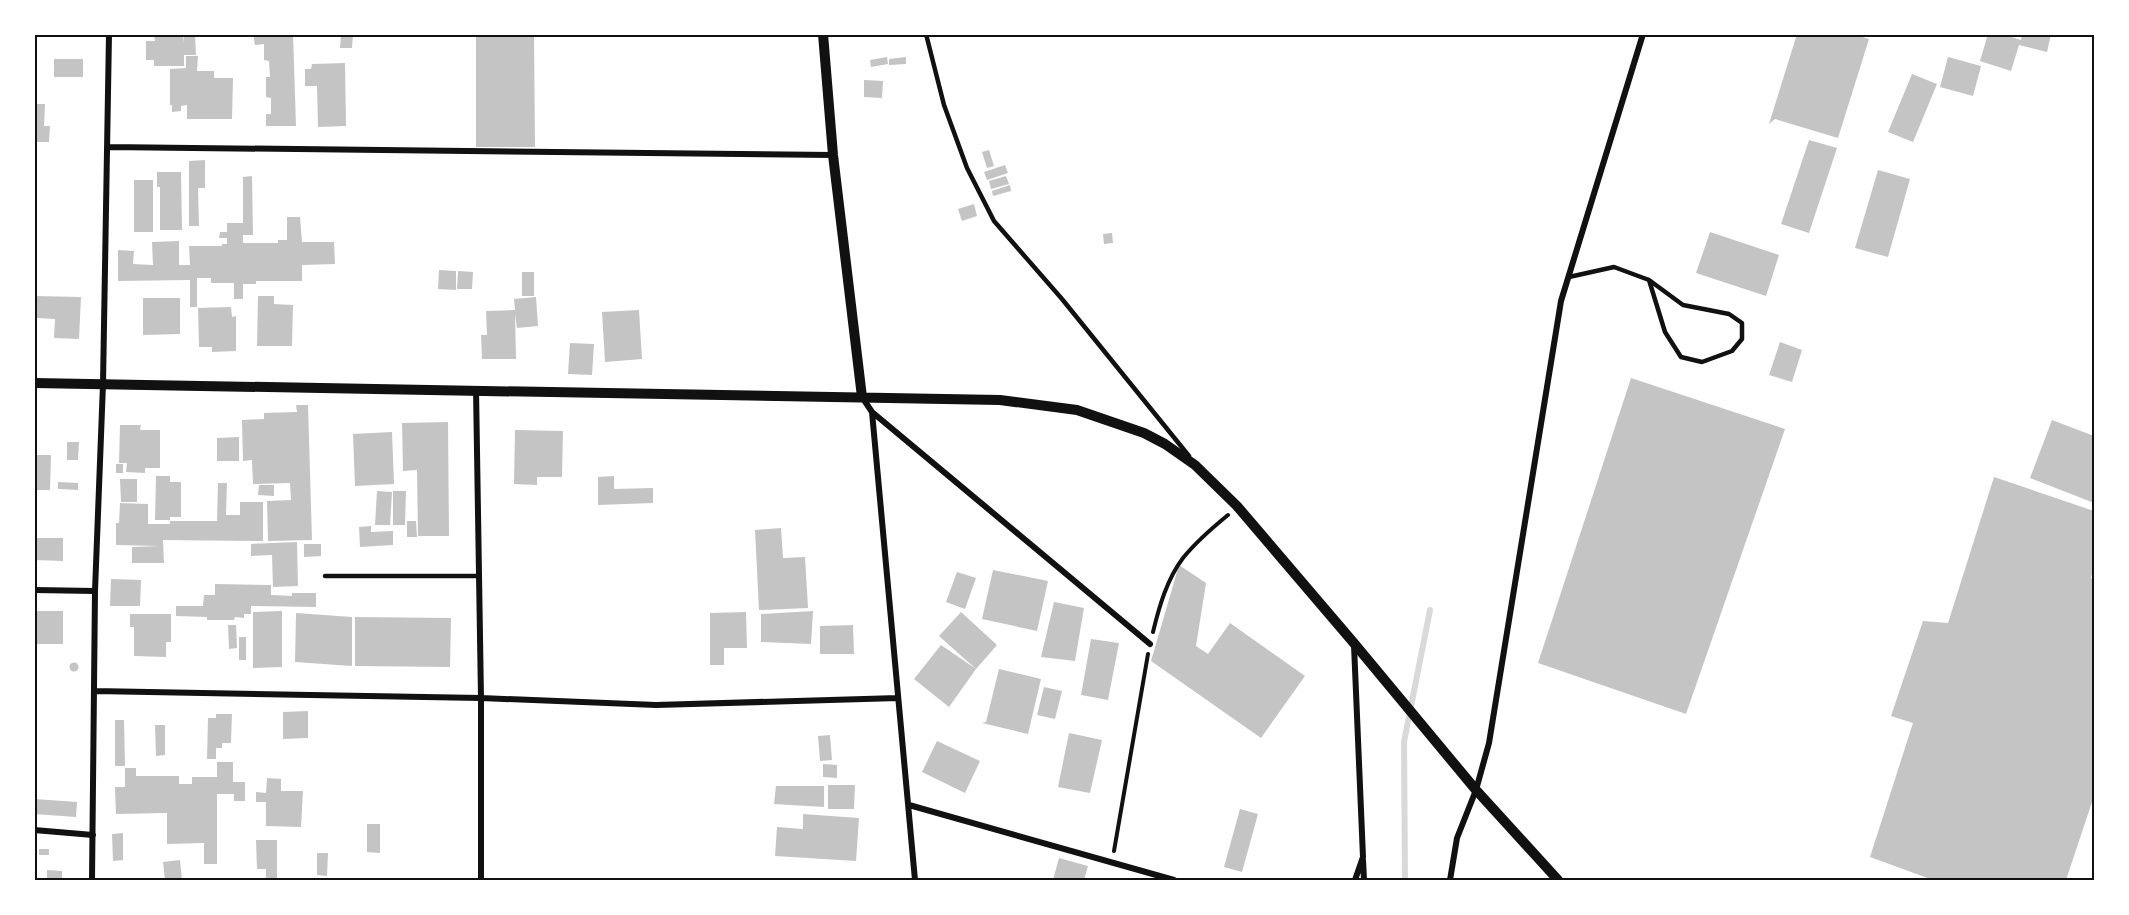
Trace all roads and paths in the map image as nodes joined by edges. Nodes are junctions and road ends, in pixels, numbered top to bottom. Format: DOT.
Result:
graph roads {
  1 [pos="109,34"];
  2 [pos="823,34"];
  3 [pos="926,34"];
  4 [pos="1644,34"];
  5 [pos="108,147"];
  6 [pos="833,155"];
  7 [pos="1569,277"];
  8 [pos="1649,280"];
  9 [pos="34,383"];
  10 [pos="103,384"];
  11 [pos="476,389"];
  12 [pos="862,397"];
  13 [pos="872,412"];
  14 [pos="1198,467"];
  15 [pos="1237,506"];
  16 [pos="325,576"];
  17 [pos="479,576"];
  18 [pos="34,590"];
  19 [pos="95,591"];
  20 [pos="1353,642"];
  21 [pos="1150,644"];
  22 [pos="95,691"];
  23 [pos="481,698"];
  24 [pos="898,698"];
  25 [pos="1476,790"];
  26 [pos="909,805"];
  27 [pos="34,830"];
  28 [pos="93,835"];
  29 [pos="1363,857"];
  30 [pos="1112,863"];
  31 [pos="92,880"];
  32 [pos="481,880"];
  33 [pos="915,880"];
  34 [pos="1174,880"];
  35 [pos="1355,880"];
  36 [pos="1364,880"];
  37 [pos="1449,880"];
  38 [pos="1558,880"];
  1 -- 5 [label="street"];
  2 -- 6 [label="street"];
  3 -- 14 [label="lane"];
  4 -- 7 [label="street"];
  5 -- 6 [label="street"];
  5 -- 10 [label="street"];
  6 -- 12 [label="street"];
  7 -- 8 [label="lane"];
  7 -- 25 [label="street"];
  8 -- 8 [label="lane"];
  9 -- 10 [label="street"];
  10 -- 11 [label="street"];
  10 -- 19 [label="street"];
  11 -- 12 [label="street"];
  11 -- 17 [label="street"];
  12 -- 13 [label="street"];
  12 -- 14 [label="street"];
  13 -- 21 [label="street"];
  13 -- 24 [label="street"];
  14 -- 15 [label="street"];
  15 -- 20 [label="street"];
  15 -- 21 [label="path"];
  16 -- 17 [label="lane"];
  17 -- 23 [label="street"];
  18 -- 19 [label="street"];
  19 -- 22 [label="street"];
  20 -- 25 [label="street"];
  20 -- 29 [label="street"];
  21 -- 30 [label="path"];
  22 -- 23 [label="street"];
  22 -- 28 [label="street"];
  23 -- 24 [label="street"];
  23 -- 32 [label="street"];
  24 -- 26 [label="street"];
  25 -- 37 [label="street"];
  25 -- 38 [label="street"];
  26 -- 30 [label="street"];
  26 -- 33 [label="street"];
  27 -- 28 [label="street"];
  28 -- 31 [label="street"];
  29 -- 35 [label="street"];
  29 -- 36 [label="street"];
  30 -- 34 [label="street"];
}
